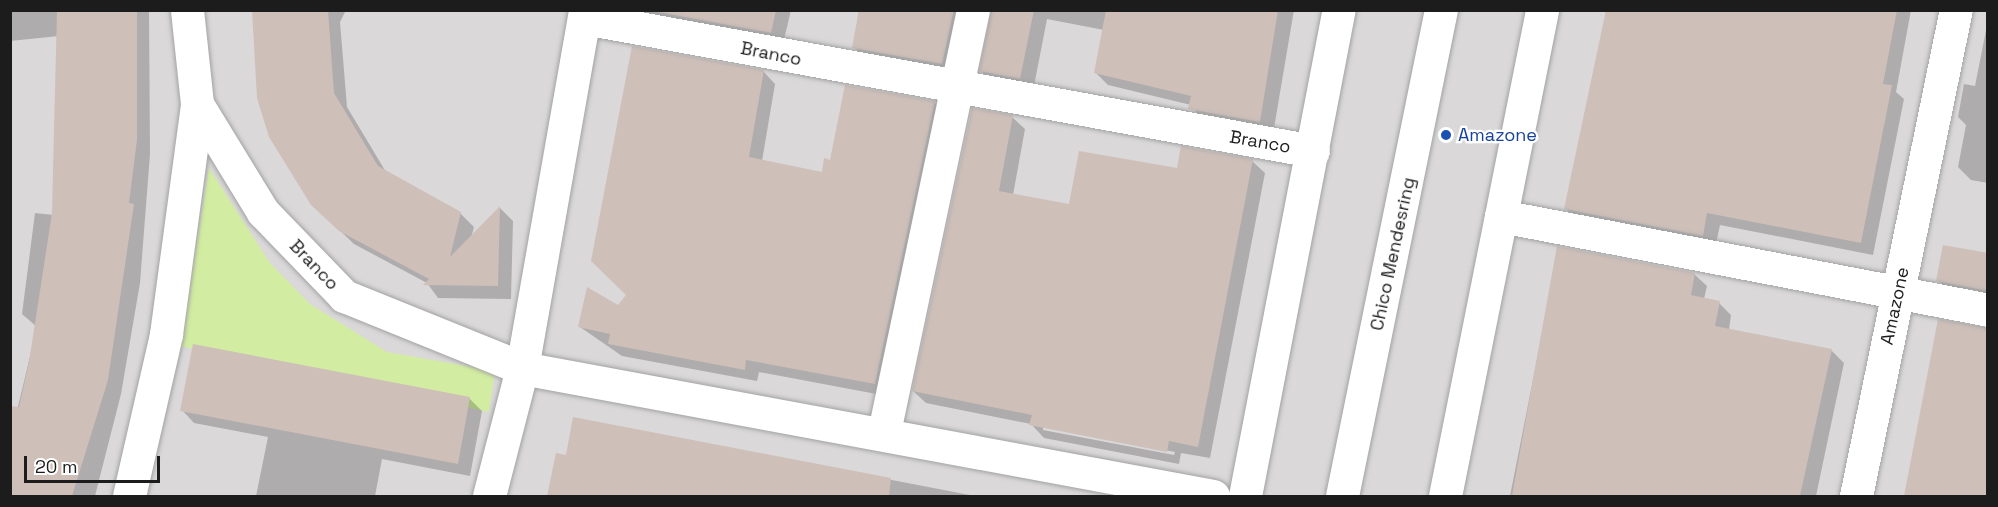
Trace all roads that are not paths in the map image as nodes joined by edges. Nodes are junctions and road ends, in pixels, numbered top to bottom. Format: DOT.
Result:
graph roads {
  1 [pos="187,10"];
  2 [pos="973,10"];
  3 [pos="1339,10"];
  4 [pos="1441,10"];
  5 [pos="1542,10"];
  6 [pos="1956,10"];
  7 [pos="585,14"];
  8 [pos="958,89"];
  9 [pos="197,104"];
  10 [pos="1313,151"];
  11 [pos="1501,216"];
  12 [pos="1898,293"];
  13 [pos="1988,310"];
  14 [pos="522,368"];
  15 [pos="884,432"];
  16 [pos="129,496"];
  17 [pos="489,496"];
  18 [pos="1213,496"];
  19 [pos="1245,496"];
  20 [pos="1342,496"];
  21 [pos="1445,496"];
  22 [pos="1856,496"];
  1 -- 9 [label="street, Branco"];
  2 -- 8 [label="street"];
  3 -- 10 [label="street"];
  4 -- 20 [label="street, Chico Mendesring"];
  5 -- 11 [label="street"];
  6 -- 12 [label="street, Amazone"];
  7 -- 8 [label="street, Branco"];
  7 -- 14 [label="street, Branco"];
  8 -- 10 [label="street, Branco"];
  8 -- 15 [label="street"];
  9 -- 14 [label="street, Branco"];
  9 -- 16 [label="street, Branco"];
  10 -- 19 [label="street"];
  11 -- 12 [label="street"];
  11 -- 21 [label="street"];
  12 -- 13 [label="street"];
  12 -- 22 [label="street, Amazone"];
  14 -- 15 [label="street, Branco"];
  14 -- 17 [label="street, Branco"];
  15 -- 18 [label="street, Branco"];
}
